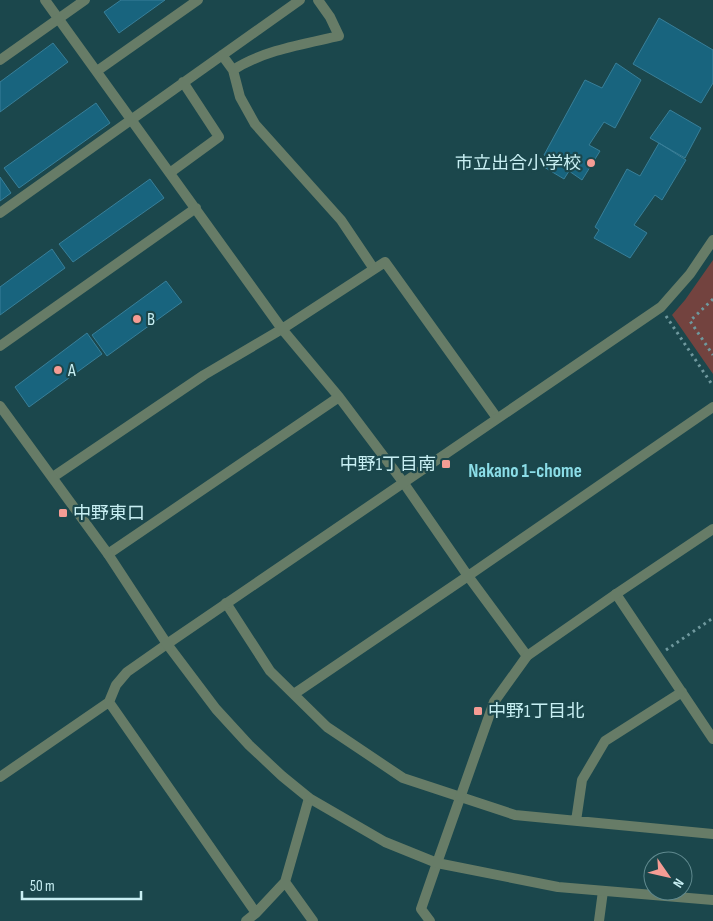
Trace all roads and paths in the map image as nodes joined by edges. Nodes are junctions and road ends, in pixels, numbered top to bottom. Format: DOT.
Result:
graph roads {
  1 [pos="45,0"];
  2 [pos="85,0"];
  3 [pos="198,0"];
  4 [pos="300,0"];
  5 [pos="318,0"];
  6 [pos="58,19"];
  7 [pos="222,55"];
  8 [pos="0,60"];
  9 [pos="233,70"];
  10 [pos="97,71"];
  11 [pos="183,82"];
  12 [pos="132,118"];
  13 [pos="171,172"];
  14 [pos="196,208"];
  15 [pos="0,214"];
  16 [pos="713,240"];
  17 [pos="374,269"];
  18 [pos="713,299"];
  19 [pos="661,307"];
  20 [pos="282,329"];
  21 [pos="0,346"];
  22 [pos="713,355"];
  23 [pos="713,386"];
  24 [pos="339,397"];
  25 [pos="0,406"];
  26 [pos="713,407"];
  27 [pos="497,418"];
  28 [pos="53,477"];
  29 [pos="403,482"];
  30 [pos="713,529"];
  31 [pos="108,554"];
  32 [pos="468,576"];
  33 [pos="616,594"];
  34 [pos="226,603"];
  35 [pos="713,618"];
  36 [pos="168,644"];
  37 [pos="528,656"];
  38 [pos="657,656"];
  39 [pos="682,692"];
  40 [pos="294,694"];
  41 [pos="109,702"];
  42 [pos="713,739"];
  43 [pos="0,777"];
  44 [pos="460,797"];
  45 [pos="309,798"];
  46 [pos="576,821"];
  47 [pos="713,834"];
  48 [pos="436,863"];
  49 [pos="285,882"];
  50 [pos="603,891"];
  51 [pos="713,900"];
  52 [pos="256,913"];
  53 [pos="246,921"];
  54 [pos="313,921"];
  55 [pos="430,921"];
  56 [pos="599,921"];
  1 -- 6 [label="street"];
  2 -- 6 [label="street"];
  3 -- 10 [label="street"];
  4 -- 7 [label="street"];
  5 -- 9 [label="street"];
  6 -- 8 [label="street"];
  6 -- 10 [label="street"];
  7 -- 9 [label="street"];
  7 -- 11 [label="street"];
  9 -- 17 [label="street"];
  10 -- 12 [label="street"];
  11 -- 12 [label="street"];
  11 -- 13 [label="street"];
  12 -- 13 [label="street"];
  12 -- 15 [label="street"];
  13 -- 14 [label="street"];
  14 -- 20 [label="street"];
  14 -- 21 [label="street"];
  16 -- 19 [label="street"];
  17 -- 20 [label="street"];
  17 -- 27 [label="street"];
  18 -- 22 [label="path"];
  19 -- 23 [label="path"];
  19 -- 27 [label="street"];
  20 -- 24 [label="street"];
  20 -- 28 [label="street"];
  24 -- 29 [label="street"];
  24 -- 31 [label="street"];
  25 -- 28 [label="street"];
  26 -- 32 [label="street"];
  27 -- 29 [label="street"];
  28 -- 31 [label="street"];
  29 -- 32 [label="street"];
  29 -- 34 [label="street"];
  30 -- 33 [label="street"];
  31 -- 36 [label="street"];
  32 -- 37 [label="street"];
  32 -- 40 [label="street"];
  33 -- 37 [label="street"];
  33 -- 38 [label="street"];
  34 -- 36 [label="street"];
  34 -- 40 [label="street"];
  35 -- 38 [label="path"];
  36 -- 41 [label="street"];
  36 -- 45 [label="street"];
  37 -- 44 [label="street"];
  38 -- 39 [label="street"];
  39 -- 42 [label="street"];
  39 -- 46 [label="street"];
  40 -- 44 [label="street"];
  41 -- 43 [label="street"];
  41 -- 52 [label="street"];
  44 -- 46 [label="street"];
  44 -- 48 [label="street"];
  45 -- 48 [label="street"];
  45 -- 49 [label="street"];
  46 -- 47 [label="street"];
  48 -- 50 [label="street"];
  48 -- 55 [label="street"];
  49 -- 52 [label="street"];
  49 -- 54 [label="street"];
  50 -- 51 [label="street"];
  50 -- 56 [label="street"];
  52 -- 53 [label="street"];
}
